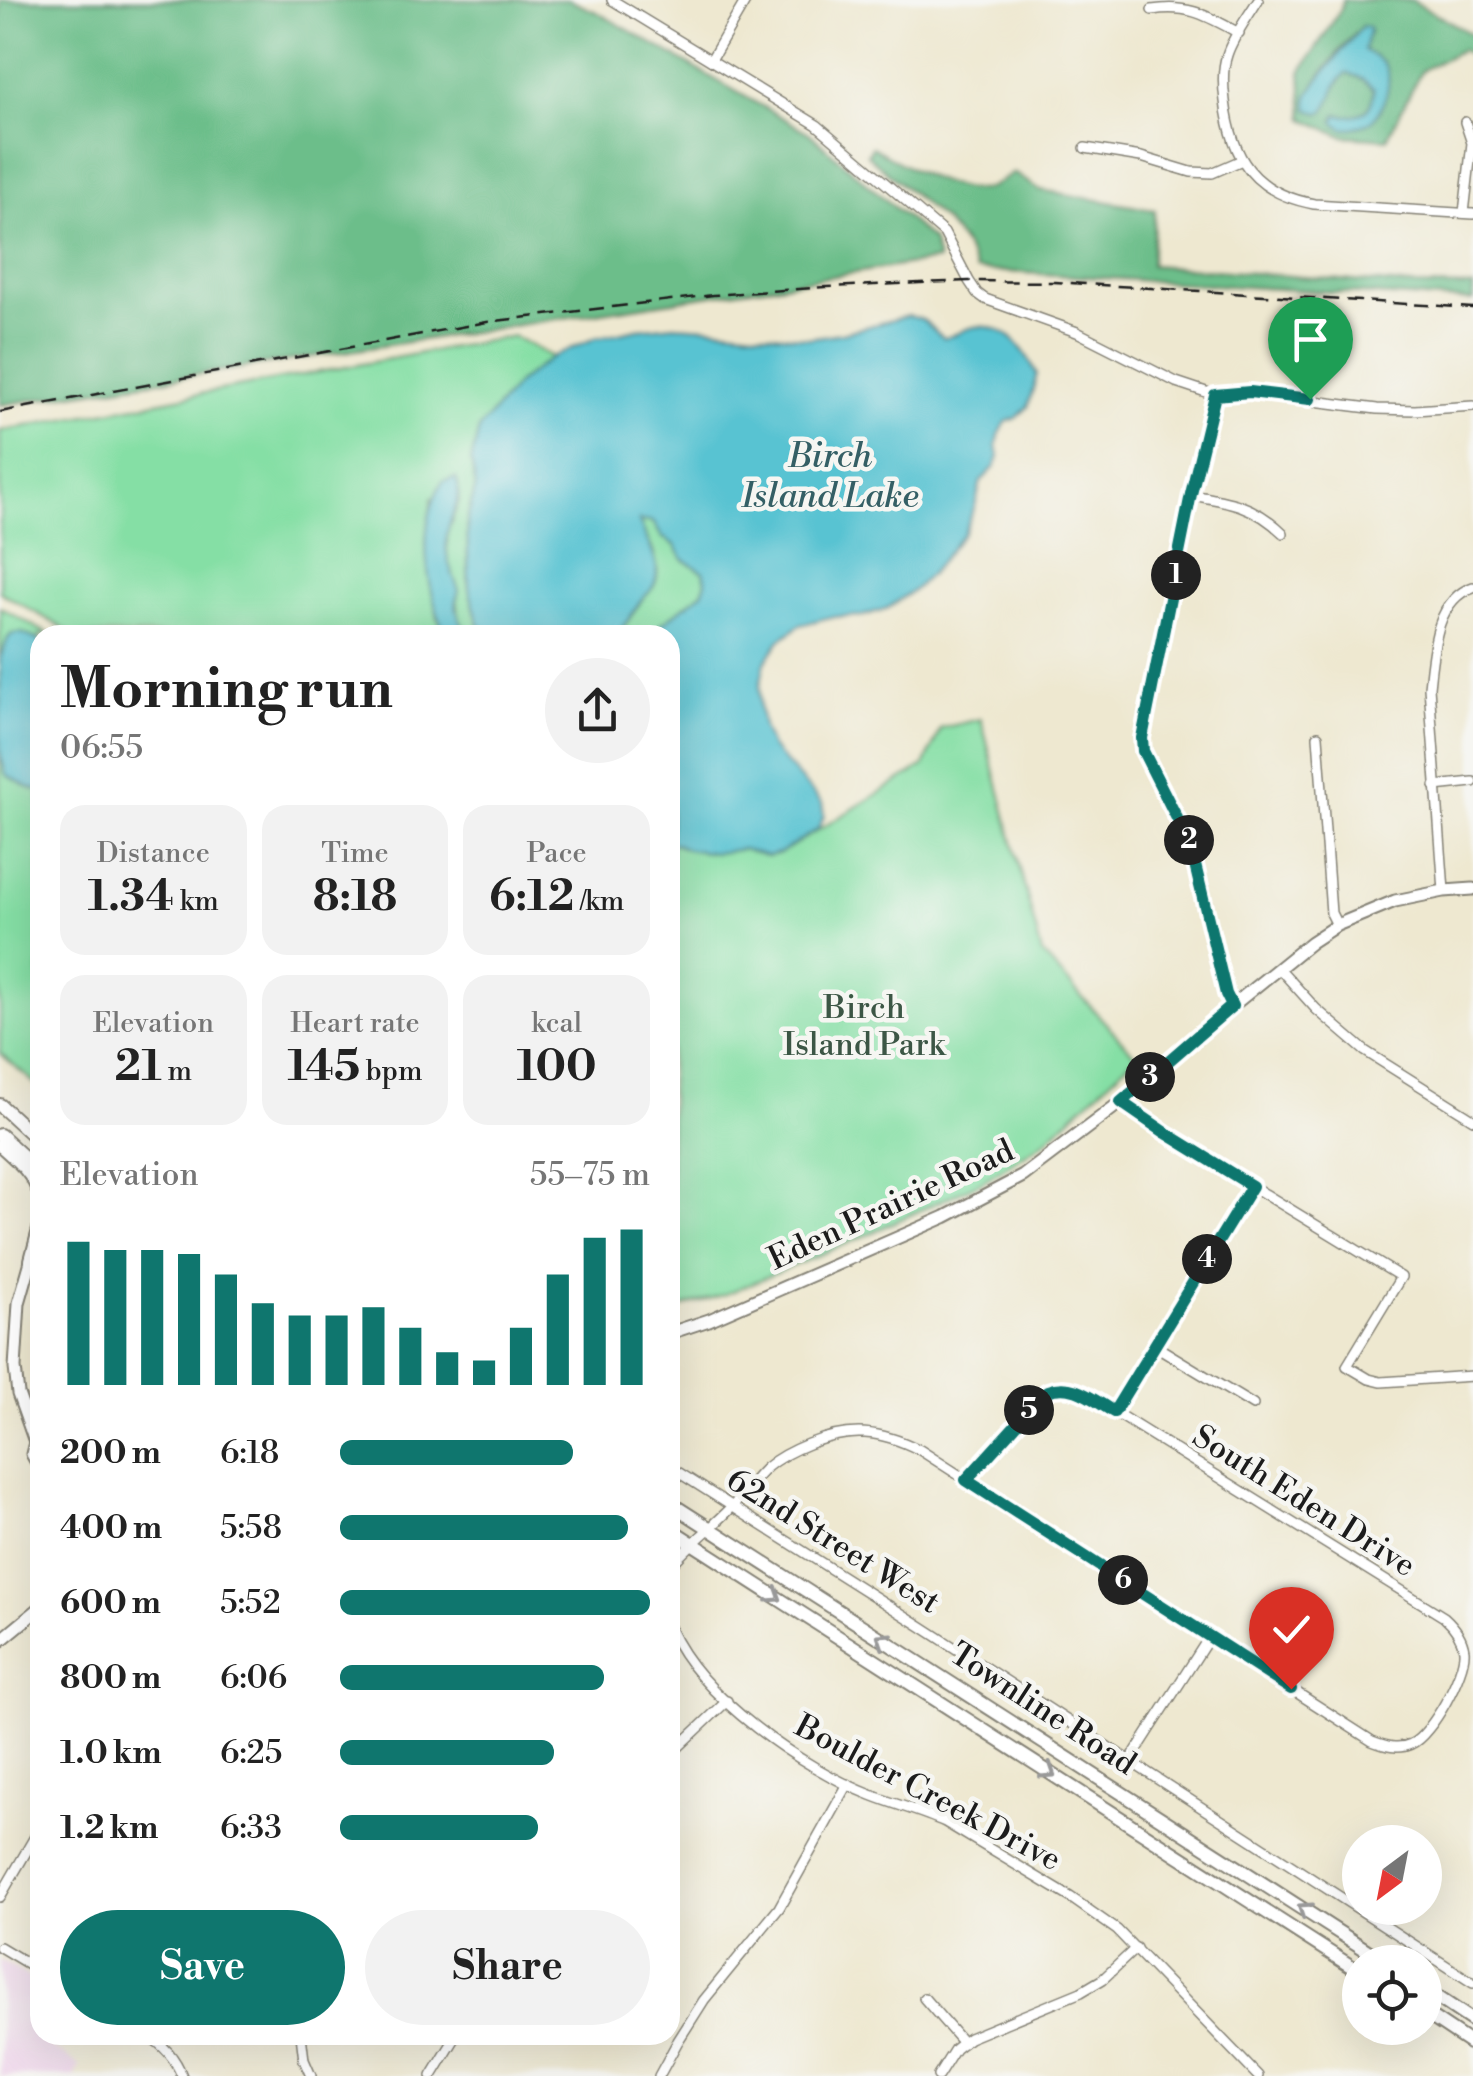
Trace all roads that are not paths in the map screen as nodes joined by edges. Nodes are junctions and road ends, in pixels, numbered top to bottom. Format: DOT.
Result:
graph roads {
  1 [pos="612,0"];
  2 [pos="746,0"];
  3 [pos="1258,0"];
  4 [pos="1152,10"];
  5 [pos="1238,33"];
  6 [pos="711,60"];
  7 [pos="1465,122"];
  8 [pos="1084,148"];
  9 [pos="1242,160"];
  10 [pos="1468,214"];
  11 [pos="1215,395"];
  12 [pos="1473,406"];
  13 [pos="1191,494"];
  14 [pos="1283,533"];
  15 [pos="1473,587"];
  16 [pos="1318,736"];
  17 [pos="1473,782"];
  18 [pos="1435,786"];
  19 [pos="1473,889"];
  20 [pos="1444,891"];
  21 [pos="1336,925"];
  22 [pos="1280,968"];
  23 [pos="1232,1006"];
  24 [pos="1121,1102"];
  25 [pos="0,1105"];
  26 [pos="1473,1119"];
  27 [pos="30,1133"];
  28 [pos="0,1135"];
  29 [pos="0,1145"];
  30 [pos="30,1163"];
  31 [pos="30,1174"];
  32 [pos="1252,1186"];
  33 [pos="30,1272"];
  34 [pos="680,1330"];
  35 [pos="1154,1345"];
  36 [pos="1473,1376"];
  37 [pos="1253,1406"];
  38 [pos="1114,1412"];
  39 [pos="30,1425"];
  40 [pos="680,1473"];
  41 [pos="966,1480"];
  42 [pos="732,1507"];
  43 [pos="680,1509"];
  44 [pos="710,1527"];
  45 [pos="680,1535"];
  46 [pos="693,1543"];
  47 [pos="680,1555"];
  48 [pos="30,1610"];
  49 [pos="30,1616"];
  50 [pos="21,1623"];
  51 [pos="1210,1636"];
  52 [pos="0,1641"];
  53 [pos="680,1645"];
  54 [pos="727,1701"];
  55 [pos="680,1746"];
  56 [pos="1129,1762"];
  57 [pos="848,1784"];
  58 [pos="30,1845"];
  59 [pos="0,1897"];
  60 [pos="1360,1945"];
  61 [pos="0,1947"];
  62 [pos="1136,1948"];
  63 [pos="1342,1960"];
  64 [pos="30,1966"];
  65 [pos="1473,1984"];
  66 [pos="924,1998"];
  67 [pos="1442,2000"];
  68 [pos="1473,2021"];
  69 [pos="1442,2025"];
  70 [pos="680,2038"];
  71 [pos="963,2042"];
  72 [pos="160,2045"];
  73 [pos="302,2045"];
  74 [pos="451,2045"];
  75 [pos="676,2045"];
  76 [pos="1473,2046"];
  77 [pos="182,2076"];
  78 [pos="311,2076"];
  79 [pos="432,2076"];
  80 [pos="659,2076"];
  81 [pos="938,2076"];
  82 [pos="1258,2076"];
  1 -- 6 [label="street"];
  2 -- 6 [label="street"];
  3 -- 5 [label="street"];
  4 -- 5 [label="street"];
  5 -- 9 [label="street"];
  6 -- 11 [label="street"];
  7 -- 10 [label="street"];
  8 -- 9 [label="street"];
  9 -- 10 [label="street"];
  11 -- 12 [label="street"];
  11 -- 13 [label="street"];
  13 -- 14 [label="street"];
  13 -- 23 [label="street"];
  15 -- 18 [label="street"];
  16 -- 21 [label="street"];
  17 -- 18 [label="street"];
  18 -- 20 [label="street"];
  19 -- 20 [label="main road, Eden Prairie Road"];
  20 -- 21 [label="main road, Eden Prairie Road"];
  21 -- 22 [label="main road, Eden Prairie Road"];
  22 -- 23 [label="main road, Eden Prairie Road"];
  22 -- 26 [label="street"];
  23 -- 24 [label="main road, Eden Prairie Road"];
  24 -- 32 [label="street"];
  24 -- 34 [label="main road, Eden Prairie Road"];
  25 -- 27 [label="main road"];
  28 -- 30 [label="main road"];
  29 -- 31 [label="main road"];
  32 -- 35 [label="street"];
  32 -- 36 [label="street"];
  33 -- 39 [label="main road"];
  35 -- 37 [label="street"];
  35 -- 38 [label="street"];
  38 -- 41 [label="street, South Eden Drive"];
  38 -- 51 [label="street, South Eden Drive"];
  40 -- 42 [label="street, 62nd Street West"];
  41 -- 42 [label="street"];
  41 -- 51 [label="street"];
  42 -- 44 [label="street"];
  42 -- 56 [label="street, 62nd Street West"];
  43 -- 44 [label="main road, Townline Road"];
  44 -- 46 [label="street"];
  60 -- 44 [label="main road, Townline Road, one-way"];
  45 -- 46 [label="main road"];
  46 -- 47 [label="street"];
  46 -- 63 [label="main road, one-way"];
  48 -- 50 [label="main road"];
  49 -- 50 [label="main road"];
  50 -- 52 [label="main road"];
  51 -- 56 [label="street"];
  53 -- 54 [label="street, Boulder Creek Drive"];
  54 -- 55 [label="street"];
  54 -- 57 [label="street, Boulder Creek Drive"];
  56 -- 65 [label="street, 62nd Street West"];
  57 -- 62 [label="street, Boulder Creek Drive"];
  57 -- 70 [label="street"];
  58 -- 59 [label="street"];
  61 -- 64 [label="street"];
  62 -- 71 [label="street"];
  62 -- 82 [label="street, Boulder Creek Drive"];
  66 -- 71 [label="street"];
  67 -- 68 [label="main road"];
  69 -- 76 [label="main road"];
  71 -- 81 [label="street"];
  72 -- 77 [label="street"];
  73 -- 78 [label="street"];
  74 -- 79 [label="street"];
  75 -- 80 [label="street"];
}
